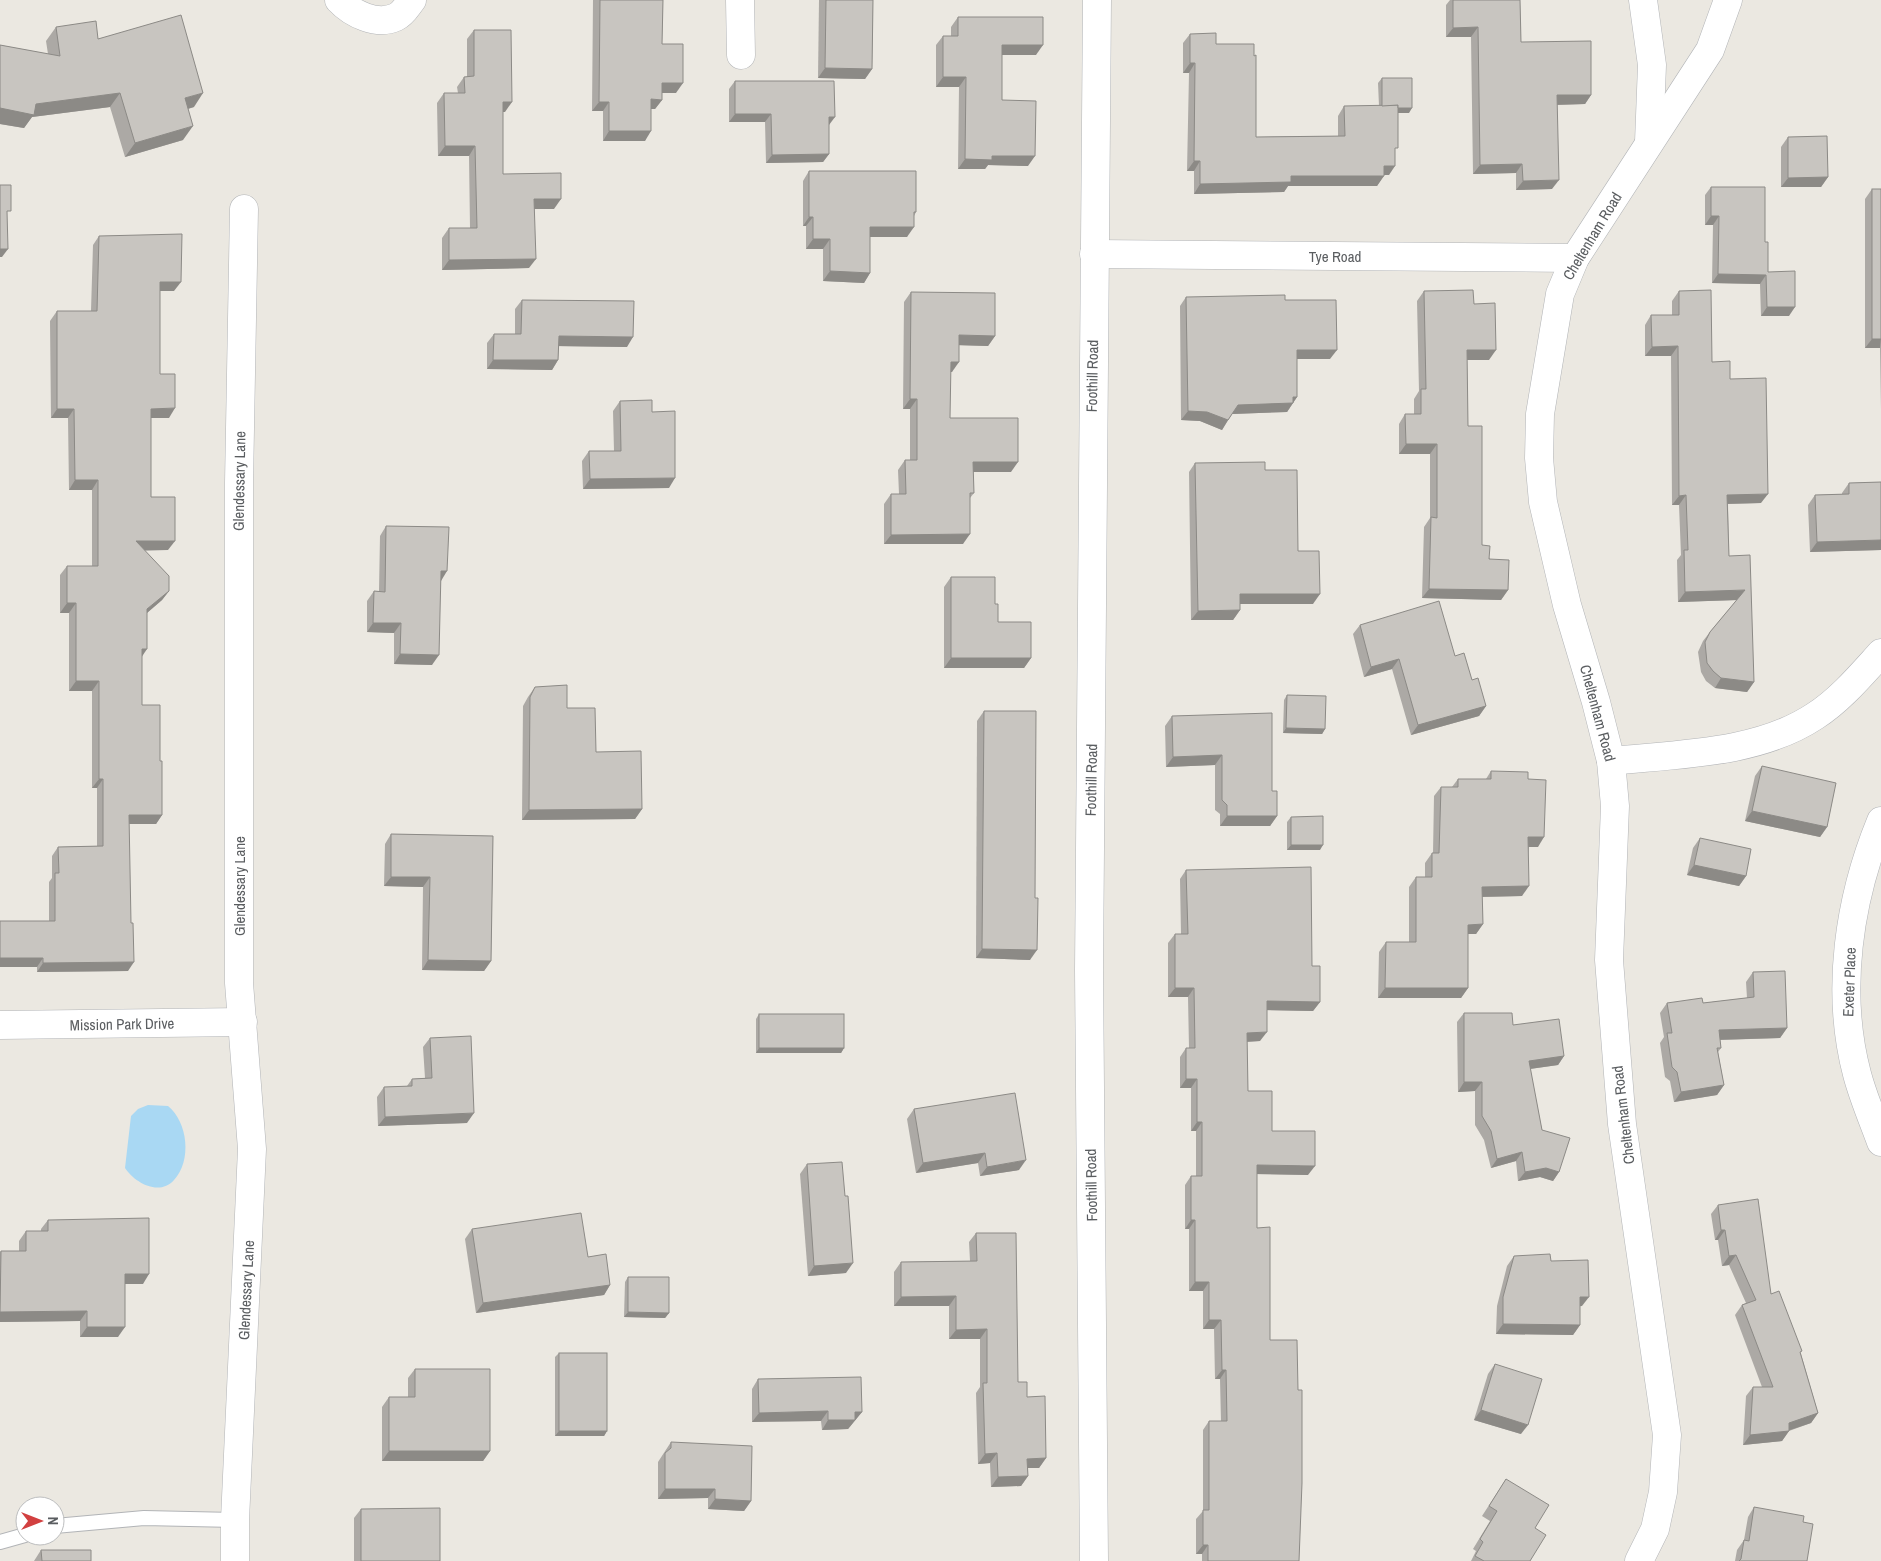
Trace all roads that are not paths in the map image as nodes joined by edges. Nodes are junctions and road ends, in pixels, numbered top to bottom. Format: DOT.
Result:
graph roads {
  1 [pos="339,0"];
  2 [pos="740,0"];
  3 [pos="1096,0"];
  4 [pos="1643,0"];
  5 [pos="1728,0"];
  6 [pos="411,1"];
  7 [pos="742,55"];
  8 [pos="1648,146"];
  9 [pos="244,209"];
  10 [pos="1094,254"];
  11 [pos="1575,258"];
  12 [pos="1881,652"];
  13 [pos="1612,761"];
  14 [pos="1881,821"];
  15 [pos="243,1022"];
  16 [pos="0,1025"];
  17 [pos="1881,1142"];
  18 [pos="235,1520"];
  19 [pos="65,1525"];
  20 [pos="15,1538"];
  21 [pos="0,1542"];
  22 [pos="235,1561"];
  23 [pos="1094,1561"];
  24 [pos="1639,1561"];
  1 -- 6 [label="street"];
  2 -- 7 [label="street"];
  3 -- 10 [label="street, Foothill Road"];
  4 -- 8 [label="street"];
  5 -- 8 [label="street, Cheltenham Road"];
  8 -- 11 [label="street, Cheltenham Road"];
  9 -- 15 [label="street, Glendessary Lane"];
  10 -- 11 [label="street, Tye Road"];
  10 -- 23 [label="street, Foothill Road"];
  11 -- 13 [label="street, Cheltenham Road"];
  12 -- 13 [label="street"];
  13 -- 24 [label="street, Cheltenham Road"];
  14 -- 17 [label="street, Exeter Place"];
  15 -- 16 [label="street, Mission Park Drive"];
  15 -- 18 [label="street, Glendessary Lane"];
  18 -- 19 [label="lane"];
  18 -- 22 [label="street, Glendessary Lane"];
  20 -- 21 [label="lane"];
}
